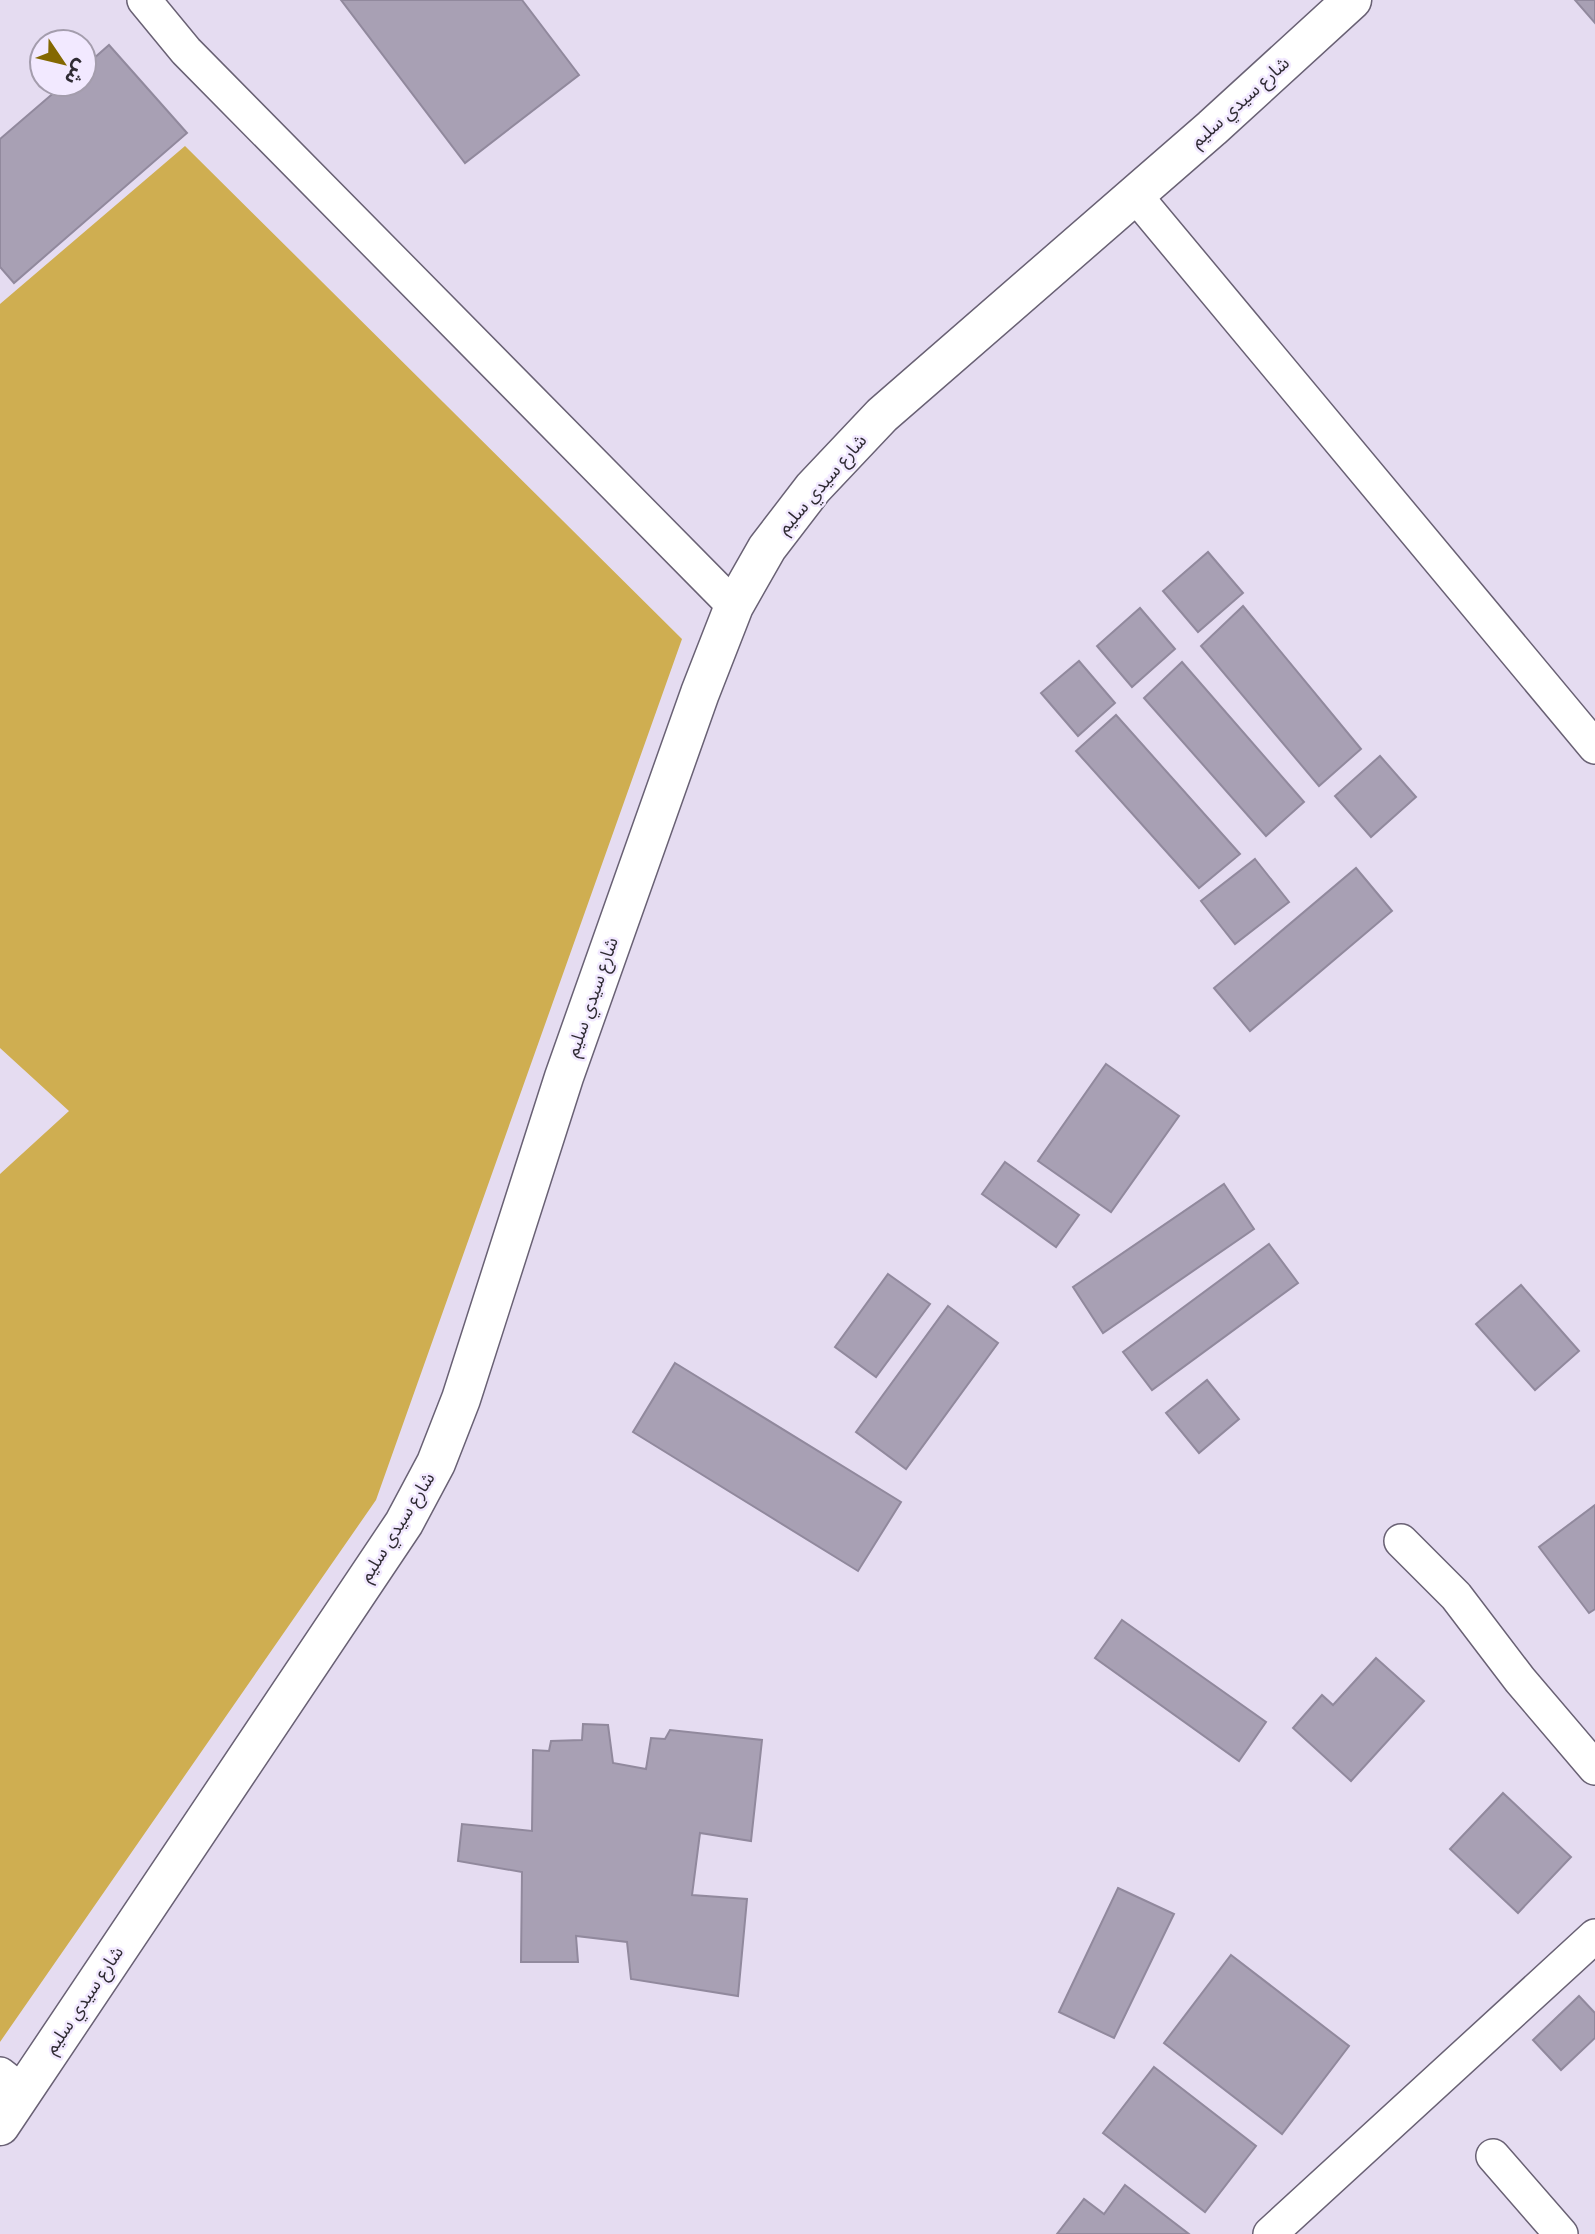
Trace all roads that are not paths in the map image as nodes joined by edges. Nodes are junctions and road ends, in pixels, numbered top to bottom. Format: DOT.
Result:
graph roads {
  1 [pos="144,0"];
  2 [pos="1352,0"];
  3 [pos="1135,195"];
  4 [pos="734,606"];
  5 [pos="1595,747"];
  6 [pos="1401,1541"];
  7 [pos="1595,1768"];
  8 [pos="1595,1936"];
  9 [pos="11,2083"];
  10 [pos="0,2126"];
  11 [pos="1493,2156"];
  12 [pos="1270,2234"];
  13 [pos="1562,2234"];
  1 -- 4 [label="street"];
  2 -- 3 [label="main road, شارع سيدي سليم"];
  3 -- 4 [label="main road, شارع سيدي سليم"];
  3 -- 5 [label="street"];
  4 -- 9 [label="main road, شارع سيدي سليم"];
  6 -- 7 [label="street"];
  8 -- 12 [label="street"];
  9 -- 10 [label="main road, شارع سيدي سليم"];
  11 -- 13 [label="street"];
}
